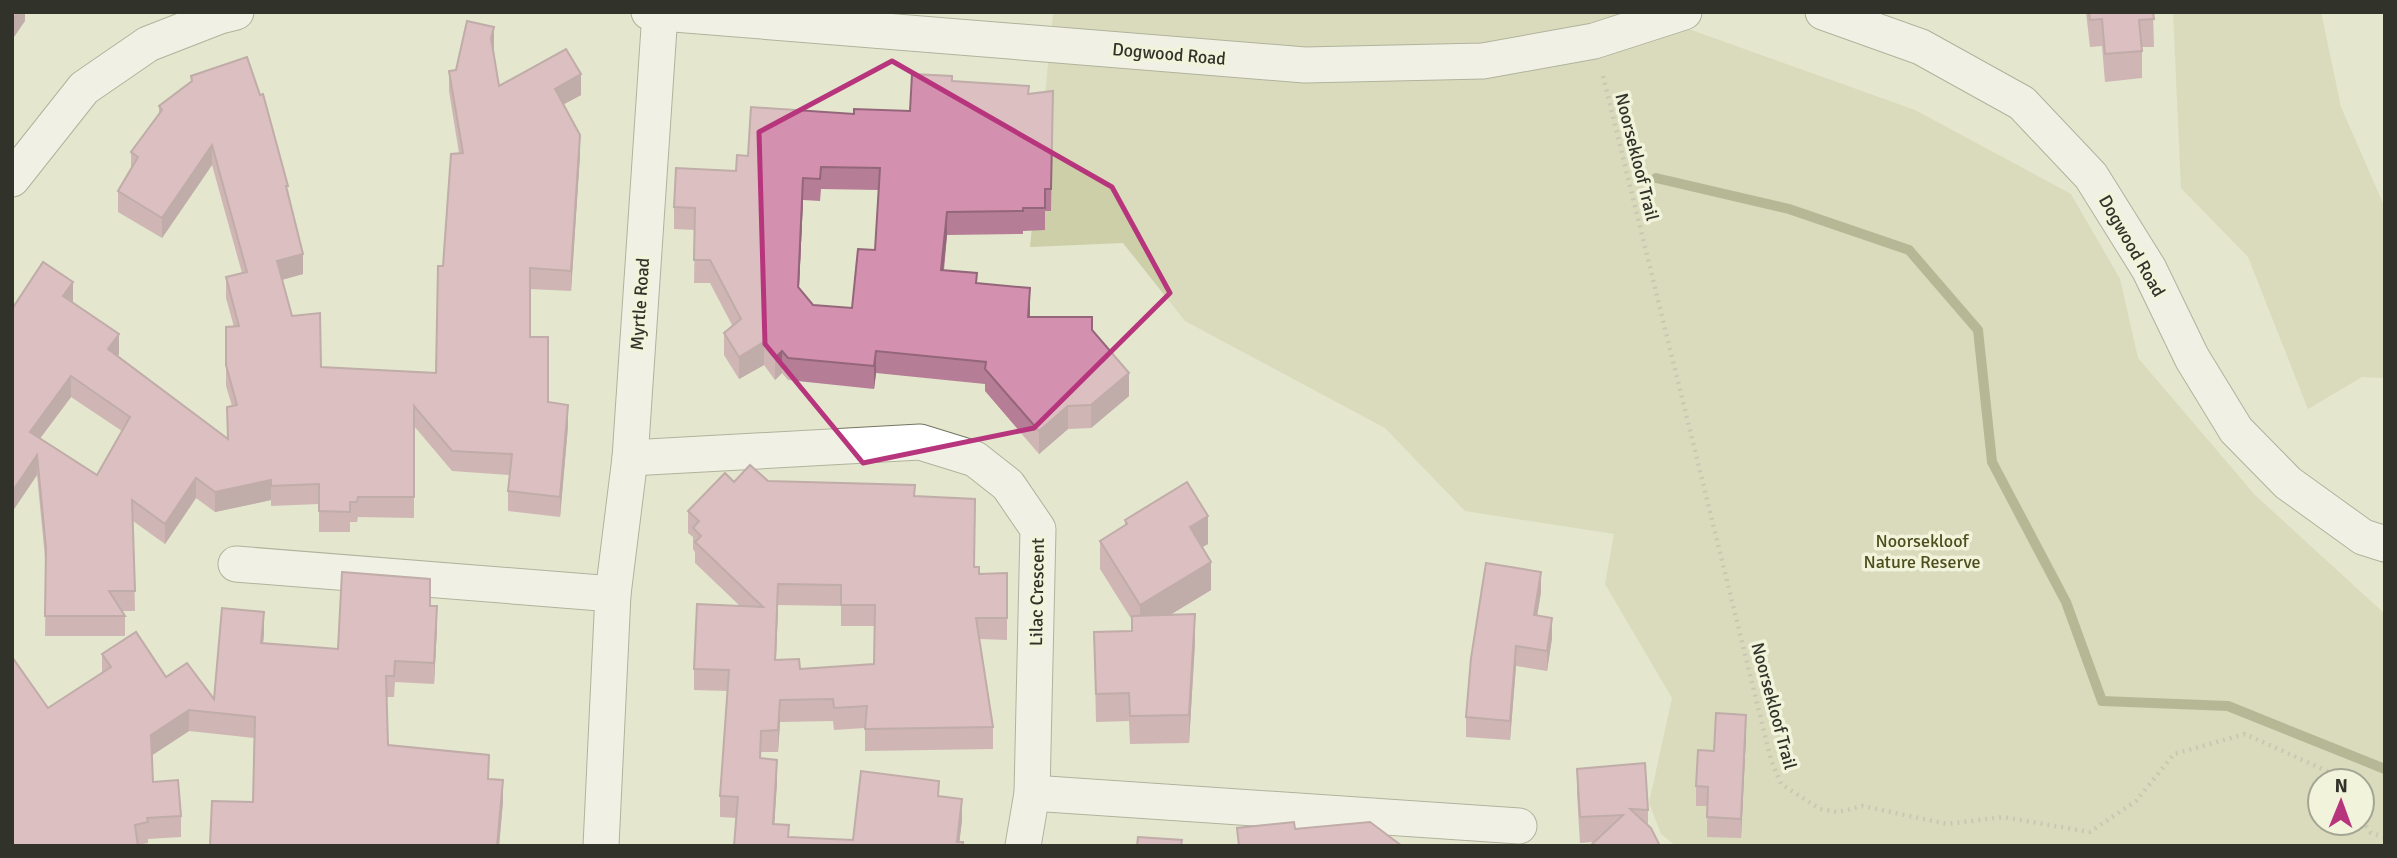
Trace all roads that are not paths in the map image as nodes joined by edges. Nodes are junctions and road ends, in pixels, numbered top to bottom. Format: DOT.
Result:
graph roads {
  1 [pos="236,12"];
  2 [pos="649,12"];
  3 [pos="1684,12"];
  4 [pos="1823,12"];
  5 [pos="660,13"];
  6 [pos="12,178"];
  7 [pos="630,457"];
  8 [pos="2385,544"];
  9 [pos="236,564"];
  10 [pos="613,594"];
  11 [pos="1032,793"];
  12 [pos="1519,827"];
  13 [pos="601,846"];
  14 [pos="1023,846"];
  1 -- 6 [label="street"];
  2 -- 5 [label="street, Dogwood Road"];
  3 -- 5 [label="street, Dogwood Road"];
  4 -- 8 [label="street, Dogwood Road"];
  5 -- 7 [label="street, Myrtle Road"];
  7 -- 10 [label="street, Myrtle Road"];
  7 -- 11 [label="street, Lilac Crescent"];
  9 -- 10 [label="street"];
  10 -- 13 [label="street, Myrtle Road"];
  11 -- 12 [label="street"];
  11 -- 14 [label="street, Lilac Crescent"];
}
